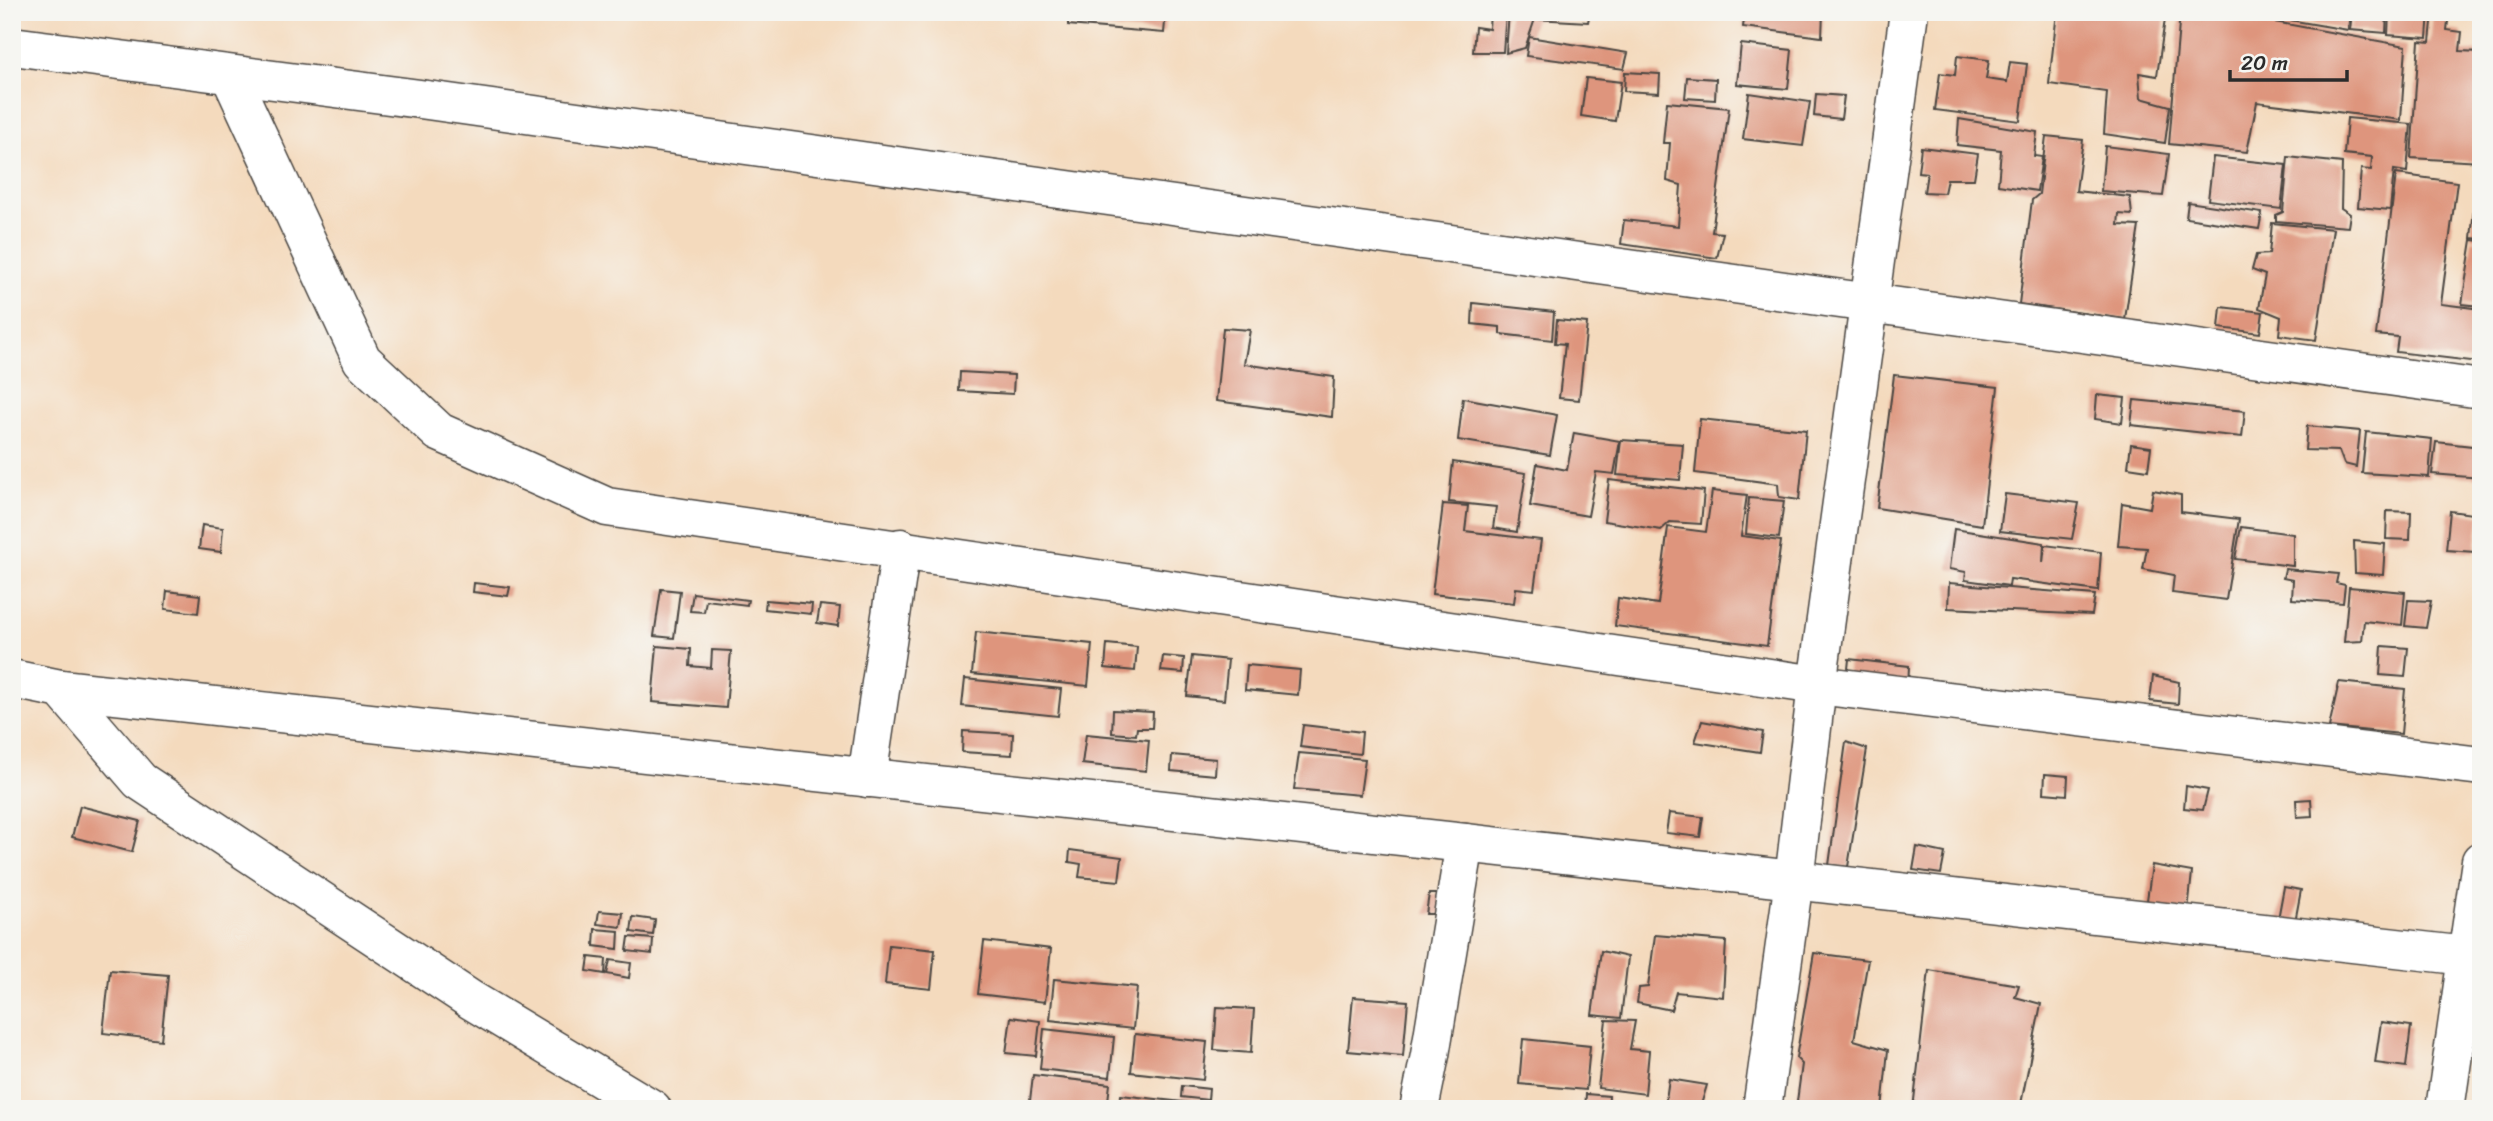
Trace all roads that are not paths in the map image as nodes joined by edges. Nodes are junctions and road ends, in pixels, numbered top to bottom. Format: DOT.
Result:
graph roads {
  1 [pos="1909,12"];
  2 [pos="12,46"];
  3 [pos="230,75"];
  4 [pos="1870,303"];
  5 [pos="2481,389"];
  6 [pos="901,548"];
  7 [pos="12,679"];
  8 [pos="1817,685"];
  9 [pos="61,689"];
  10 [pos="2481,766"];
  11 [pos="867,778"];
  12 [pos="1465,843"];
  13 [pos="2481,861"];
  14 [pos="1794,880"];
  15 [pos="2467,956"];
  16 [pos="652,1109"];
  17 [pos="1419,1109"];
  18 [pos="1762,1109"];
  19 [pos="2445,1109"];
  1 -- 4 [label="street"];
  2 -- 3 [label="street"];
  3 -- 4 [label="street"];
  3 -- 6 [label="street"];
  4 -- 5 [label="street"];
  4 -- 8 [label="street"];
  6 -- 8 [label="street"];
  6 -- 11 [label="street"];
  7 -- 9 [label="street"];
  8 -- 10 [label="street"];
  8 -- 14 [label="street"];
  9 -- 11 [label="street"];
  9 -- 16 [label="street"];
  11 -- 12 [label="street"];
  12 -- 14 [label="street"];
  12 -- 17 [label="street"];
  13 -- 15 [label="street"];
  14 -- 15 [label="street"];
  14 -- 18 [label="street"];
  15 -- 19 [label="street"];
}
